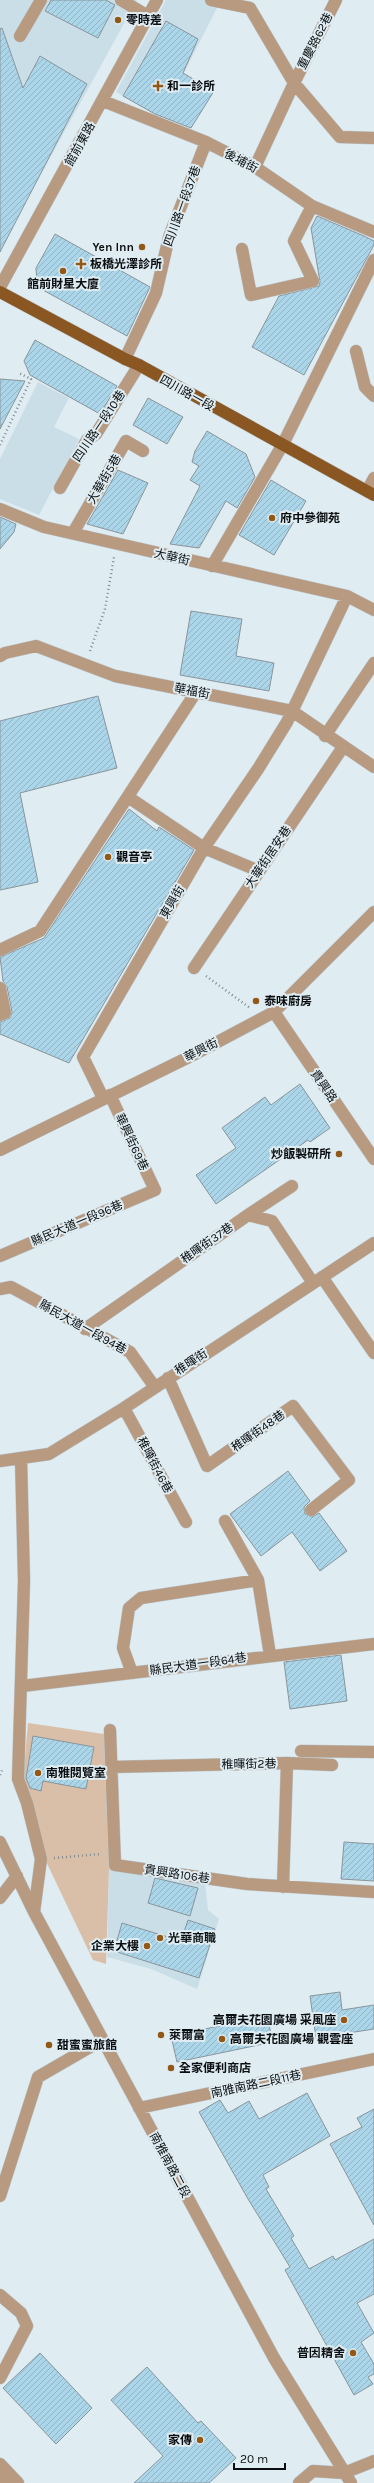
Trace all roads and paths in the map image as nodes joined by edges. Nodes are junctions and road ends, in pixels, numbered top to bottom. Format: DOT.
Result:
graph roads {
  1 [pos="41,0"];
  2 [pos="120,0"];
  3 [pos="157,0"];
  4 [pos="211,0"];
  5 [pos="336,0"];
  6 [pos="148,16"];
  7 [pos="20,36"];
  8 [pos="294,83"];
  9 [pos="103,101"];
  10 [pos="374,138"];
  11 [pos="206,142"];
  12 [pos="255,167"];
  13 [pos="312,206"];
  14 [pos="374,232"];
  15 [pos="242,249"];
  16 [pos="374,260"];
  17 [pos="0,286"];
  18 [pos="0,292"];
  19 [pos="356,350"];
  20 [pos="125,360"];
  21 [pos="139,365"];
  22 [pos="19,373"];
  23 [pos="374,396"];
  24 [pos="0,444"];
  25 [pos="283,444"];
  26 [pos="143,451"];
  27 [pos="374,478"];
  28 [pos="60,488"];
  29 [pos="371,493"];
  30 [pos="0,509"];
  31 [pos="73,534"];
  32 [pos="117,544"];
  33 [pos="212,566"];
  34 [pos="347,596"];
  35 [pos="374,610"];
  36 [pos="0,656"];
  37 [pos="374,663"];
  38 [pos="85,665"];
  39 [pos="196,692"];
  40 [pos="292,712"];
  41 [pos="325,736"];
  42 [pos="343,747"];
  43 [pos="374,767"];
  44 [pos="128,796"];
  45 [pos="204,848"];
  46 [pos="259,871"];
  47 [pos="374,912"];
  48 [pos="0,950"];
  49 [pos="194,968"];
  50 [pos="0,988"];
  51 [pos="0,1015"];
  52 [pos="269,1015"];
  53 [pos="106,1096"];
  54 [pos="0,1150"];
  55 [pos="374,1159"];
  56 [pos="292,1186"];
  57 [pos="155,1190"];
  58 [pos="248,1215"];
  59 [pos="374,1243"];
  60 [pos="0,1256"];
  61 [pos="317,1280"];
  62 [pos="0,1289"];
  63 [pos="85,1329"];
  64 [pos="374,1353"];
  65 [pos="168,1378"];
  66 [pos="154,1386"];
  67 [pos="124,1408"];
  68 [pos="21,1458"];
  69 [pos="0,1461"];
  70 [pos="311,1510"];
  71 [pos="225,1521"];
  72 [pos="186,1522"];
  73 [pos="258,1580"];
  74 [pos="374,1644"];
  75 [pos="270,1654"];
  76 [pos="132,1673"];
  77 [pos="22,1686"];
  78 [pos="110,1730"];
  79 [pos="301,1751"];
  80 [pos="374,1752"];
  81 [pos="287,1763"];
  82 [pos="332,1765"];
  83 [pos="111,1767"];
  84 [pos="0,1842"];
  85 [pos="113,1853"];
  86 [pos="42,1859"];
  87 [pos="16,1876"];
  88 [pos="283,1887"];
  89 [pos="374,1892"];
  90 [pos="0,1898"];
  91 [pos="34,1912"];
  92 [pos="102,2040"];
  93 [pos="374,2059"];
  94 [pos="139,2108"];
  95 [pos="0,2196"];
  96 [pos="0,2295"];
  97 [pos="0,2378"];
  98 [pos="374,2460"];
  99 [pos="0,2464"];
  100 [pos="0,2478"];
  101 [pos="347,2478"];
  102 [pos="5,2483"];
  103 [pos="18,2483"];
  104 [pos="299,2483"];
  1 -- 7 [label="street"];
  2 -- 6 [label="street"];
  3 -- 6 [label="street, 館前東路"];
  4 -- 8 [label="street"];
  5 -- 8 [label="street, 重慶路62巷"];
  6 -- 9 [label="street, 館前東路"];
  8 -- 10 [label="street"];
  8 -- 12 [label="street, 重慶路62巷"];
  9 -- 11 [label="street, 後埔街"];
  9 -- 17 [label="street, 館前東路"];
  11 -- 12 [label="street, 後埔街"];
  11 -- 20 [label="street, 四川路一段37巷"];
  12 -- 13 [label="street, 後埔街"];
  13 -- 14 [label="street, 後埔街"];
  13 -- 15 [label="street"];
  16 -- 25 [label="street"];
  18 -- 20 [label="main road, 四川路一段"];
  19 -- 23 [label="street"];
  20 -- 21 [label="main road, 四川路一段"];
  21 -- 25 [label="main road, 四川路一段"];
  21 -- 28 [label="street, 四川路一段10巷"];
  22 -- 24 [label="path"];
  25 -- 29 [label="main road, 四川路一段"];
  25 -- 33 [label="street"];
  26 -- 31 [label="street, 大華街5巷"];
  27 -- 29 [label="street"];
  30 -- 31 [label="street, 大華街"];
  31 -- 32 [label="street, 大華街"];
  32 -- 33 [label="street, 大華街"];
  32 -- 38 [label="path"];
  33 -- 34 [label="street, 大華街"];
  34 -- 35 [label="street, 大華街"];
  34 -- 40 [label="street"];
  36 -- 38 [label="street, 華福街"];
  37 -- 41 [label="street"];
  38 -- 39 [label="street, 華福街"];
  39 -- 40 [label="street, 華福街"];
  39 -- 44 [label="street"];
  40 -- 41 [label="street, 華福街"];
  40 -- 45 [label="street, 東興街"];
  41 -- 42 [label="street, 華福街"];
  42 -- 43 [label="street, 華福街"];
  42 -- 46 [label="street, 大華街居安巷"];
  44 -- 45 [label="street"];
  44 -- 48 [label="street"];
  45 -- 46 [label="street"];
  45 -- 53 [label="street, 東興街"];
  46 -- 49 [label="street, 大華街居安巷"];
  47 -- 52 [label="street, 華興街"];
  49 -- 52 [label="path"];
  50 -- 51 [label="street"];
  52 -- 53 [label="street, 華興街"];
  52 -- 55 [label="street, 貴興路"];
  53 -- 54 [label="street, 華興街"];
  53 -- 57 [label="street, 華興街69巷"];
  56 -- 58 [label="street, 稚暉街37巷"];
  57 -- 60 [label="street, 縣民大道一段96巷"];
  58 -- 61 [label="street"];
  58 -- 63 [label="street, 稚暉街37巷"];
  59 -- 61 [label="street, 稚暉街"];
  61 -- 64 [label="street"];
  61 -- 65 [label="street, 稚暉街"];
  62 -- 63 [label="street, 縣民大道一段94巷"];
  63 -- 66 [label="street, 縣民大道一段94巷"];
  65 -- 66 [label="street, 稚暉街"];
  65 -- 70 [label="street, 稚暉街48巷"];
  66 -- 67 [label="street, 稚暉街"];
  67 -- 68 [label="street, 稚暉街"];
  67 -- 72 [label="street, 稚暉街46巷"];
  68 -- 69 [label="street, 稚暉街"];
  68 -- 77 [label="street"];
  71 -- 73 [label="street"];
  73 -- 75 [label="street"];
  73 -- 76 [label="street"];
  74 -- 75 [label="street, 縣民大道一段64巷"];
  75 -- 76 [label="street, 縣民大道一段64巷"];
  76 -- 77 [label="street, 縣民大道一段64巷"];
  77 -- 86 [label="street"];
  78 -- 83 [label="street"];
  79 -- 80 [label="street"];
  81 -- 82 [label="street"];
  81 -- 83 [label="street, 稚暉街2巷"];
  81 -- 88 [label="street, 稚暉街2巷"];
  83 -- 85 [label="street"];
  84 -- 87 [label="street, 南雅南路二段"];
  85 -- 86 [label="path"];
  85 -- 88 [label="street, 貴興路106巷"];
  86 -- 91 [label="street"];
  87 -- 90 [label="street"];
  87 -- 91 [label="street, 南雅南路二段"];
  88 -- 89 [label="street, 貴興路106巷"];
  91 -- 92 [label="street, 南雅南路二段"];
  92 -- 94 [label="street, 南雅南路二段"];
  92 -- 95 [label="street"];
  93 -- 94 [label="street, 南雅南路二段11巷"];
  94 -- 101 [label="street, 南雅南路二段"];
  96 -- 97 [label="street"];
  98 -- 101 [label="street"];
  99 -- 103 [label="street"];
  100 -- 102 [label="street"];
  101 -- 104 [label="street"];
}
